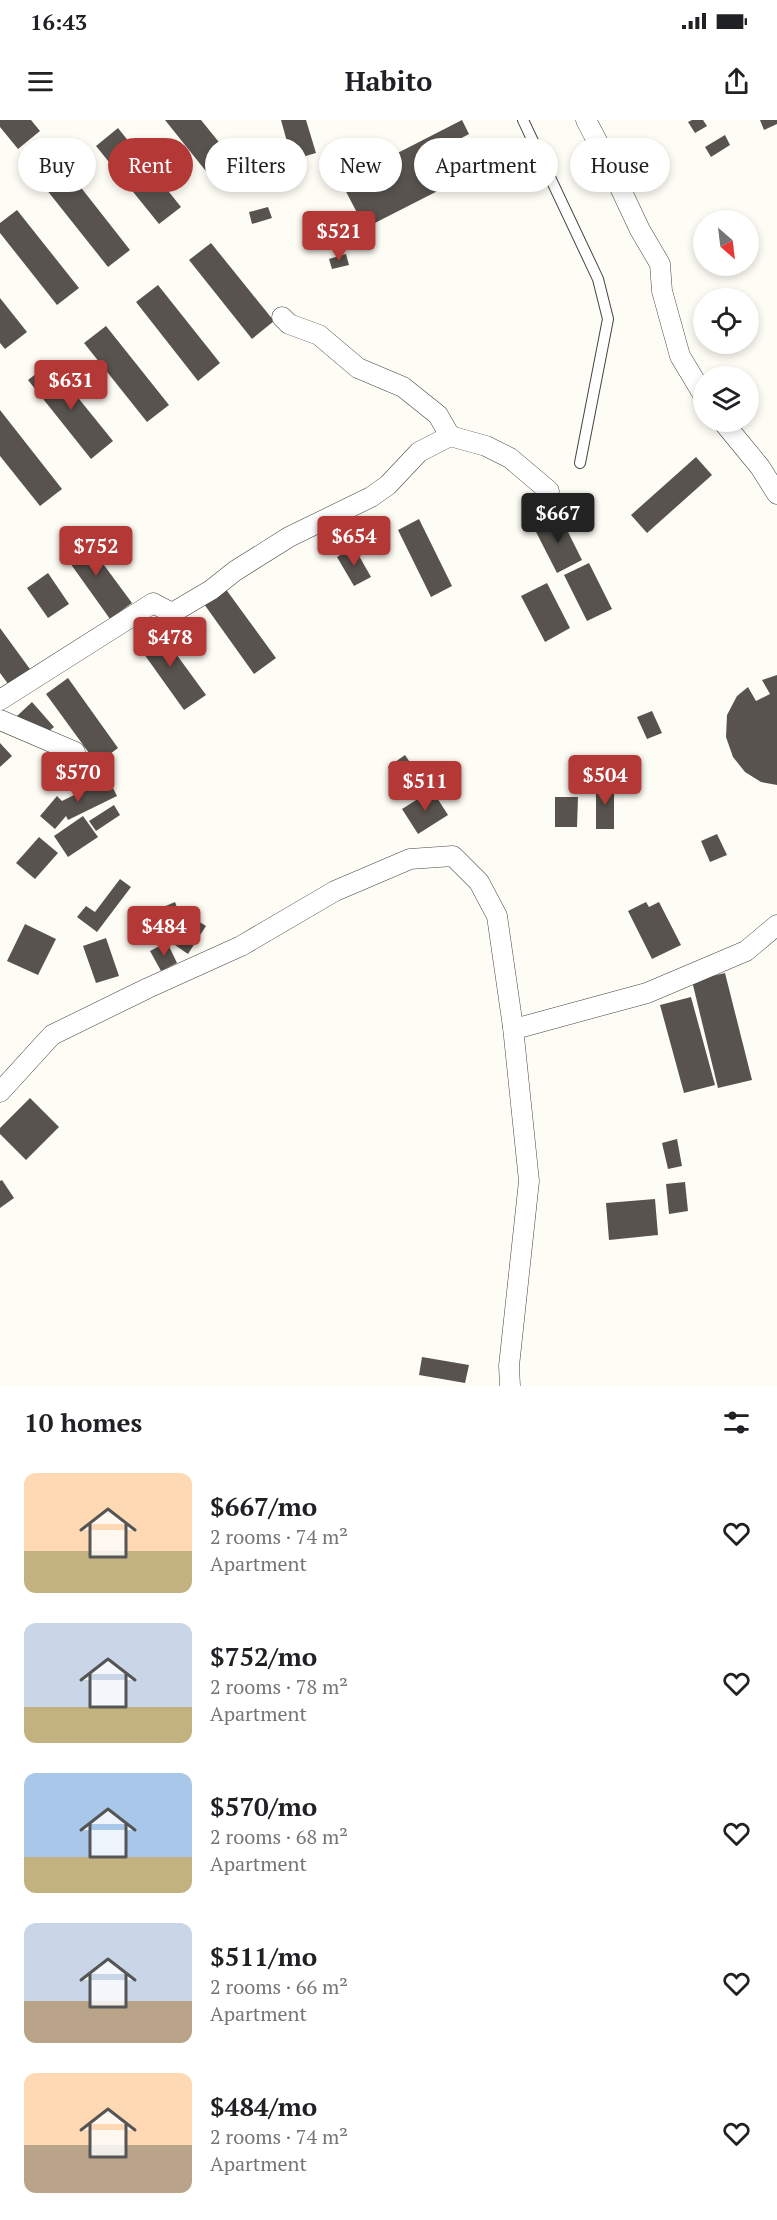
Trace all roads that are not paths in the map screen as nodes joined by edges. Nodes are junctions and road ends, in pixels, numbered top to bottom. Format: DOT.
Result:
graph roads {
  1 [pos="523,120"];
  2 [pos="586,120"];
  3 [pos="282,316"];
  4 [pos="693,378"];
  5 [pos="731,432"];
  6 [pos="450,436"];
  7 [pos="580,463"];
  8 [pos="549,491"];
  9 [pos="777,494"];
  10 [pos="0,700"];
  11 [pos="0,720"];
  12 [pos="75,752"];
  13 [pos="777,925"];
  14 [pos="513,1027"];
  15 [pos="0,1092"];
  16 [pos="510,1386"];
  1 -- 7 [label="lane"];
  2 -- 4 [label="street"];
  3 -- 6 [label="street"];
  5 -- 9 [label="street"];
  6 -- 8 [label="street"];
  6 -- 10 [label="street"];
  11 -- 12 [label="street"];
  13 -- 14 [label="street"];
  14 -- 15 [label="street"];
  14 -- 16 [label="street"];
}
